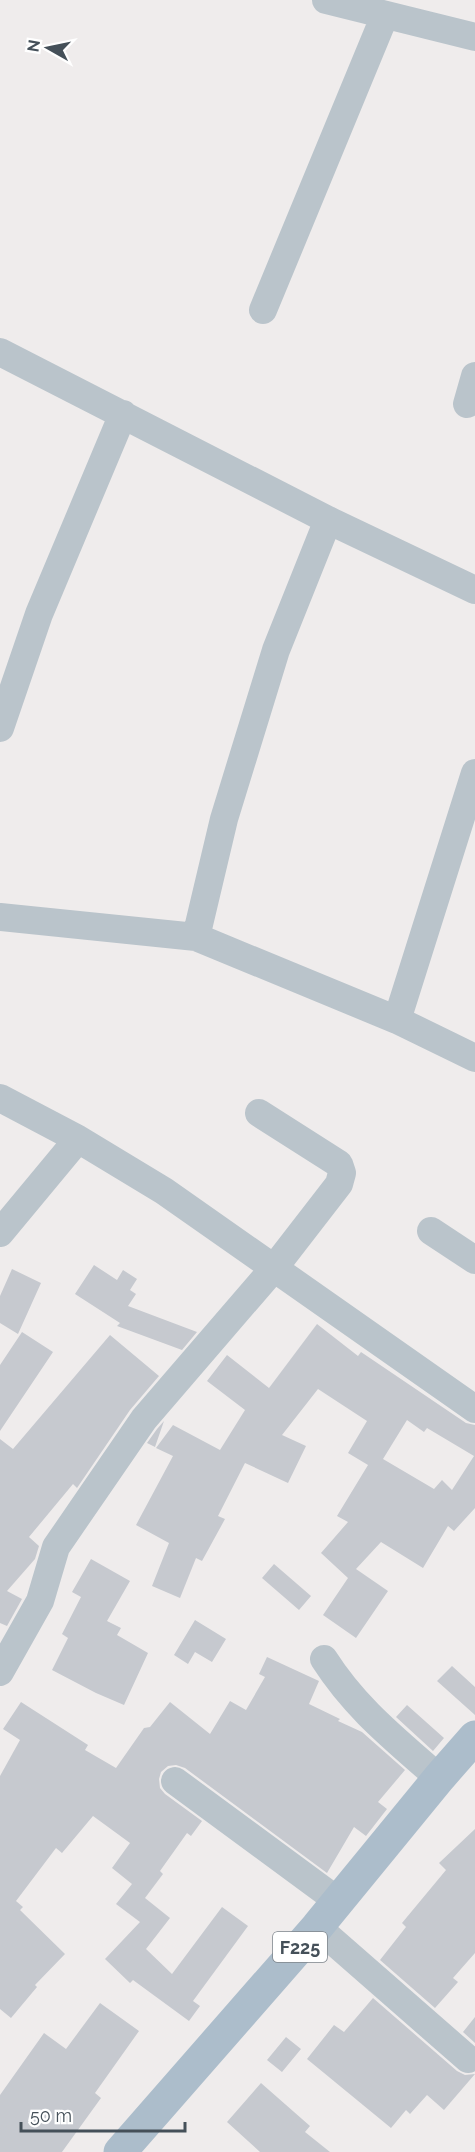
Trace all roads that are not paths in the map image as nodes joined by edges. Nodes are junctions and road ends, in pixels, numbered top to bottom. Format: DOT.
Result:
graph roads {
  1 [pos="326,0"];
  2 [pos="386,15"];
  3 [pos="475,36"];
  4 [pos="263,310"];
  5 [pos="0,352"];
  6 [pos="475,376"];
  7 [pos="467,404"];
  8 [pos="123,414"];
  9 [pos="328,520"];
  10 [pos="475,590"];
  11 [pos="0,728"];
  12 [pos="475,773"];
  13 [pos="0,917"];
  14 [pos="196,937"];
  15 [pos="397,1020"];
  16 [pos="475,1058"];
  17 [pos="0,1098"];
  18 [pos="259,1113"];
  19 [pos="78,1139"];
  20 [pos="431,1232"];
  21 [pos="0,1233"];
  22 [pos="475,1260"];
  23 [pos="274,1268"];
  24 [pos="475,1409"];
  25 [pos="324,1659"];
  26 [pos="0,1672"];
  27 [pos="475,1737"];
  28 [pos="439,1778"];
  29 [pos="175,1781"];
  30 [pos="338,1901"];
  31 [pos="317,1927"];
  32 [pos="468,2060"];
  33 [pos="120,2152"];
  1 -- 2 [label="street"];
  2 -- 3 [label="street"];
  2 -- 4 [label="street"];
  5 -- 8 [label="street"];
  6 -- 7 [label="street"];
  8 -- 9 [label="street"];
  8 -- 11 [label="street"];
  9 -- 10 [label="street"];
  9 -- 14 [label="street"];
  12 -- 15 [label="street"];
  13 -- 14 [label="street"];
  14 -- 15 [label="street"];
  15 -- 16 [label="street"];
  17 -- 19 [label="street"];
  18 -- 23 [label="street"];
  19 -- 21 [label="street"];
  19 -- 23 [label="street"];
  20 -- 22 [label="street"];
  23 -- 24 [label="street"];
  23 -- 26 [label="street"];
  25 -- 28 [label="street"];
  27 -- 28 [label="main road, F225"];
  28 -- 30 [label="main road, F225"];
  29 -- 30 [label="street"];
  30 -- 31 [label="main road, F225"];
  31 -- 32 [label="street"];
  31 -- 33 [label="main road, F225"];
}
